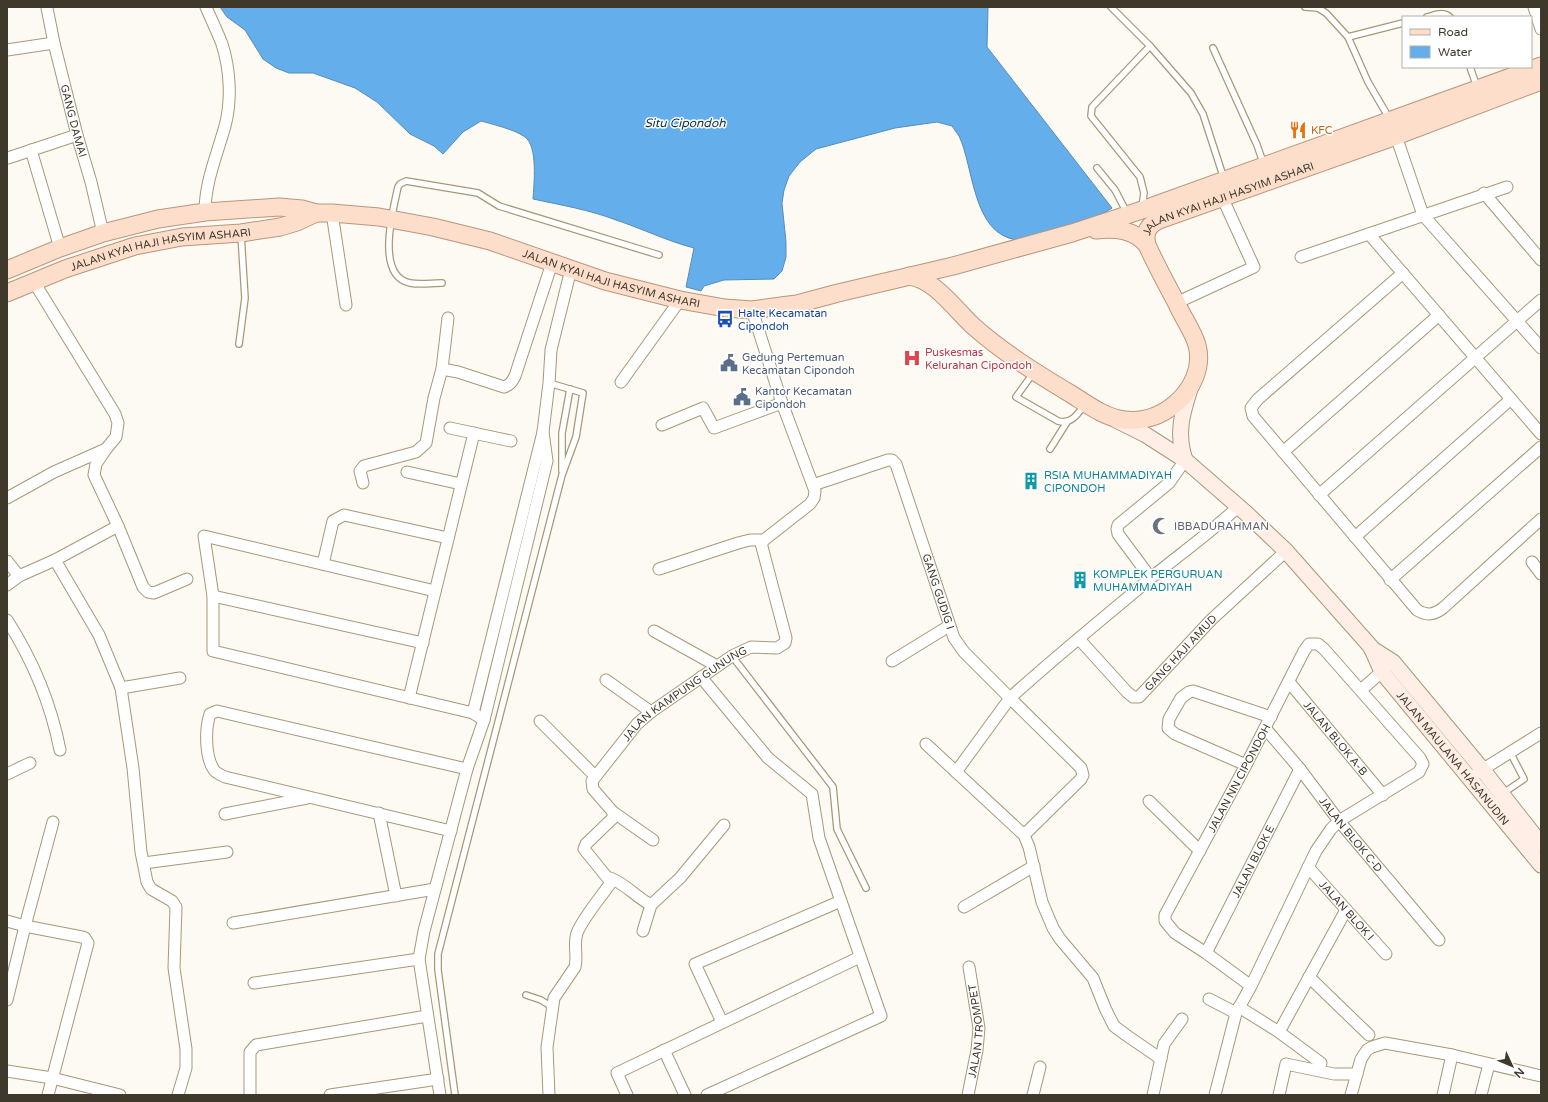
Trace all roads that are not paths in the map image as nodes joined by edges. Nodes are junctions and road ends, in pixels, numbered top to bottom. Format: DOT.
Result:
graph roads {
  1 [pos="206,7"];
  2 [pos="1111,7"];
  3 [pos="1305,7"];
  4 [pos="1534,7"];
  5 [pos="47,8"];
  6 [pos="1430,16"];
  7 [pos="1449,16"];
  8 [pos="1402,23"];
  9 [pos="1541,30"];
  10 [pos="1348,37"];
  11 [pos="54,44"];
  12 [pos="1150,46"];
  13 [pos="1212,48"];
  14 [pos="7,50"];
  15 [pos="1541,66"];
  16 [pos="1470,68"];
  17 [pos="1541,81"];
  18 [pos="1478,90"];
  19 [pos="1393,128"];
  20 [pos="76,135"];
  21 [pos="31,150"];
  22 [pos="8,158"];
  23 [pos="1264,166"];
  24 [pos="1097,168"];
  25 [pos="1507,186"];
  26 [pos="1223,189"];
  27 [pos="1484,193"];
  28 [pos="205,212"];
  29 [pos="324,213"];
  30 [pos="1135,213"];
  31 [pos="1423,215"];
  32 [pos="390,219"];
  33 [pos="241,232"];
  34 [pos="103,233"];
  35 [pos="1072,233"];
  36 [pos="1369,234"];
  37 [pos="1147,245"];
  38 [pos="60,248"];
  39 [pos="659,255"];
  40 [pos="1301,257"];
  41 [pos="1541,260"];
  42 [pos="552,263"];
  43 [pos="953,266"];
  44 [pos="570,269"];
  45 [pos="7,270"];
  46 [pos="1403,273"];
  47 [pos="908,276"];
  48 [pos="34,282"];
  49 [pos="442,283"];
  50 [pos="938,292"];
  51 [pos="7,293"];
  52 [pos="680,300"];
  53 [pos="1541,300"];
  54 [pos="1176,303"];
  55 [pos="346,305"];
  56 [pos="752,310"];
  57 [pos="1439,315"];
  58 [pos="448,318"];
  59 [pos="1517,321"];
  60 [pos="239,344"];
  61 [pos="1541,348"];
  62 [pos="1475,357"];
  63 [pos="442,369"];
  64 [pos="1032,376"];
  65 [pos="621,382"];
  66 [pos="549,383"];
  67 [pos="1192,384"];
  68 [pos="570,389"];
  69 [pos="1511,399"];
  70 [pos="782,403"];
  71 [pos="1083,406"];
  72 [pos="1106,415"];
  73 [pos="1067,422"];
  74 [pos="662,425"];
  75 [pos="450,428"];
  76 [pos="543,432"];
  77 [pos="474,433"];
  78 [pos="1541,434"];
  79 [pos="511,441"];
  80 [pos="1541,448"];
  81 [pos="106,449"];
  82 [pos="1050,449"];
  83 [pos="1283,452"];
  84 [pos="1185,460"];
  85 [pos="407,472"];
  86 [pos="562,475"];
  87 [pos="363,483"];
  88 [pos="461,484"];
  89 [pos="813,485"];
  90 [pos="1319,495"];
  91 [pos="7,498"];
  92 [pos="1239,506"];
  93 [pos="1541,519"];
  94 [pos="118,526"];
  95 [pos="1355,537"];
  96 [pos="448,538"];
  97 [pos="764,540"];
  98 [pos="1283,553"];
  99 [pos="55,560"];
  100 [pos="7,561"];
  101 [pos="1532,562"];
  102 [pos="323,564"];
  103 [pos="659,569"];
  104 [pos="1541,574"];
  105 [pos="19,576"];
  106 [pos="187,579"];
  107 [pos="1390,580"];
  108 [pos="1145,582"];
  109 [pos="7,585"];
  110 [pos="435,590"];
  111 [pos="213,596"];
  112 [pos="7,620"];
  113 [pos="949,626"];
  114 [pos="654,631"];
  115 [pos="1079,639"];
  116 [pos="422,643"];
  117 [pos="732,656"];
  118 [pos="892,661"];
  119 [pos="717,666"];
  120 [pos="1388,667"];
  121 [pos="702,677"];
  122 [pos="180,678"];
  123 [pos="606,680"];
  124 [pos="1289,682"];
  125 [pos="120,688"];
  126 [pos="1361,690"];
  127 [pos="409,698"];
  128 [pos="1010,698"];
  129 [pos="651,712"];
  130 [pos="473,713"];
  131 [pos="1271,718"];
  132 [pos="484,720"];
  133 [pos="540,721"];
  134 [pos="1265,728"];
  135 [pos="1541,733"];
  136 [pos="926,744"];
  137 [pos="60,750"];
  138 [pos="1507,754"];
  139 [pos="30,763"];
  140 [pos="1246,765"];
  141 [pos="467,770"];
  142 [pos="1300,770"];
  143 [pos="1480,771"];
  144 [pos="956,772"];
  145 [pos="7,774"];
  146 [pos="595,776"];
  147 [pos="1504,792"];
  148 [pos="1383,794"];
  149 [pos="311,797"];
  150 [pos="1149,801"];
  151 [pos="613,812"];
  152 [pos="379,813"];
  153 [pos="226,814"];
  154 [pos="1339,821"];
  155 [pos="53,822"];
  156 [pos="724,825"];
  157 [pos="451,830"];
  158 [pos="1024,835"];
  159 [pos="653,840"];
  160 [pos="1532,840"];
  161 [pos="1200,851"];
  162 [pos="227,852"];
  163 [pos="144,863"];
  164 [pos="1541,865"];
  165 [pos="1034,866"];
  166 [pos="1308,867"];
  167 [pos="610,878"];
  168 [pos="866,888"];
  169 [pos="435,889"];
  170 [pos="396,896"];
  171 [pos="841,901"];
  172 [pos="652,905"];
  173 [pos="964,907"];
  174 [pos="1346,910"];
  175 [pos="7,921"];
  176 [pos="233,923"];
  177 [pos="25,926"];
  178 [pos="643,931"];
  179 [pos="1439,940"];
  180 [pos="1206,953"];
  181 [pos="1386,954"];
  182 [pos="860,957"];
  183 [pos="419,960"];
  184 [pos="969,968"];
  185 [pos="1309,977"];
  186 [pos="254,983"];
  187 [pos="1251,986"];
  188 [pos="526,995"];
  189 [pos="1209,999"];
  190 [pos="7,1000"];
  191 [pos="552,1007"];
  192 [pos="1237,1010"];
  193 [pos="428,1016"];
  194 [pos="1182,1018"];
  195 [pos="722,1022"];
  196 [pos="1279,1032"];
  197 [pos="1369,1035"];
  198 [pos="664,1050"];
  199 [pos="1452,1055"];
  200 [pos="1161,1059"];
  201 [pos="1321,1063"];
  202 [pos="1489,1064"];
  203 [pos="1040,1067"];
  204 [pos="7,1071"];
  205 [pos="1357,1074"];
  206 [pos="1541,1076"];
  207 [pos="52,1078"];
  208 [pos="438,1079"];
  209 [pos="101,1093"];
  210 [pos="48,1095"];
  211 [pos="120,1095"];
  212 [pos="178,1095"];
  213 [pos="250,1095"];
  214 [pos="330,1095"];
  215 [pos="440,1095"];
  216 [pos="455,1095"];
  217 [pos="550,1095"];
  218 [pos="627,1095"];
  219 [pos="685,1095"];
  220 [pos="707,1095"];
  221 [pos="968,1095"];
  222 [pos="1033,1095"];
  223 [pos="1153,1095"];
  224 [pos="1215,1095"];
  225 [pos="1279,1095"];
  226 [pos="1351,1095"];
  227 [pos="1443,1095"];
  228 [pos="1481,1095"];
  1 -- 28 [label="street"];
  2 -- 12 [label="lane"];
  3 -- 10 [label="lane"];
  4 -- 9 [label="street"];
  5 -- 11 [label="street, GANG DAMAI"];
  6 -- 7 [label="lane"];
  8 -- 10 [label="lane"];
  10 -- 19 [label="lane"];
  11 -- 14 [label="street"];
  11 -- 20 [label="street, GANG DAMAI"];
  12 -- 26 [label="lane"];
  12 -- 30 [label="lane"];
  13 -- 23 [label="lane"];
  15 -- 18 [label="main road, JALAN KYAI HAJI HASYIM ASHARI"];
  16 -- 18 [label="lane"];
  17 -- 19 [label="main road, JALAN KYAI HAJI HASYIM ASHARI"];
  18 -- 19 [label="main road, JALAN KYAI HAJI HASYIM ASHARI"];
  19 -- 23 [label="main road, JALAN KYAI HAJI HASYIM ASHARI"];
  19 -- 26 [label="main road, JALAN KYAI HAJI HASYIM ASHARI"];
  19 -- 31 [label="street"];
  20 -- 21 [label="street"];
  20 -- 34 [label="street, GANG DAMAI"];
  21 -- 22 [label="street"];
  21 -- 38 [label="street"];
  23 -- 26 [label="main road, JALAN KYAI HAJI HASYIM ASHARI"];
  24 -- 30 [label="lane"];
  25 -- 27 [label="street"];
  26 -- 30 [label="main road, JALAN KYAI HAJI HASYIM ASHARI"];
  26 -- 37 [label="main road, JALAN KYAI HAJI HASYIM ASHARI"];
  26 -- 54 [label="street"];
  27 -- 31 [label="street"];
  27 -- 41 [label="street"];
  28 -- 29 [label="main road, JALAN KYAI HAJI HASYIM ASHARI"];
  28 -- 34 [label="main road, JALAN KYAI HAJI HASYIM ASHARI"];
  29 -- 32 [label="main road, JALAN KYAI HAJI HASYIM ASHARI"];
  29 -- 33 [label="main road, JALAN KYAI HAJI HASYIM ASHARI"];
  29 -- 55 [label="street"];
  30 -- 35 [label="main road, JALAN KYAI HAJI HASYIM ASHARI"];
  31 -- 36 [label="street"];
  31 -- 59 [label="street"];
  32 -- 39 [label="lane"];
  32 -- 42 [label="main road, JALAN KYAI HAJI HASYIM ASHARI"];
  32 -- 49 [label="lane"];
  33 -- 48 [label="main road, JALAN KYAI HAJI HASYIM ASHARI"];
  33 -- 60 [label="lane"];
  34 -- 38 [label="main road, JALAN KYAI HAJI HASYIM ASHARI"];
  35 -- 37 [label="main road"];
  35 -- 43 [label="main road, JALAN KYAI HAJI HASYIM ASHARI"];
  36 -- 40 [label="street"];
  36 -- 46 [label="street"];
  37 -- 54 [label="main road, JALAN KYAI HAJI HASYIM ASHARI"];
  38 -- 45 [label="main road, JALAN KYAI HAJI HASYIM ASHARI"];
  42 -- 44 [label="main road, JALAN KYAI HAJI HASYIM ASHARI"];
  42 -- 63 [label="street"];
  43 -- 47 [label="main road, JALAN KYAI HAJI HASYIM ASHARI"];
  43 -- 50 [label="main road"];
  44 -- 52 [label="main road, JALAN KYAI HAJI HASYIM ASHARI"];
  44 -- 66 [label="street"];
  46 -- 57 [label="street"];
  46 -- 83 [label="street"];
  47 -- 50 [label="main road, JALAN KYAI HAJI HASYIM ASHARI"];
  47 -- 56 [label="main road, JALAN KYAI HAJI HASYIM ASHARI"];
  48 -- 51 [label="main road, JALAN KYAI HAJI HASYIM ASHARI"];
  48 -- 81 [label="street"];
  50 -- 64 [label="main road, JALAN KYAI HAJI HASYIM ASHARI"];
  52 -- 56 [label="main road, JALAN KYAI HAJI HASYIM ASHARI"];
  52 -- 65 [label="street"];
  53 -- 59 [label="street"];
  54 -- 67 [label="main road, JALAN KYAI HAJI HASYIM ASHARI"];
  56 -- 70 [label="street"];
  57 -- 62 [label="street"];
  57 -- 83 [label="street"];
  58 -- 63 [label="street"];
  59 -- 61 [label="street"];
  59 -- 62 [label="street"];
  62 -- 69 [label="street"];
  62 -- 90 [label="street"];
  63 -- 87 [label="street"];
  64 -- 71 [label="main road, JALAN KYAI HAJI HASYIM ASHARI"];
  64 -- 73 [label="lane"];
  66 -- 68 [label="lane"];
  66 -- 76 [label="street"];
  67 -- 72 [label="main road, JALAN KYAI HAJI HASYIM ASHARI"];
  67 -- 84 [label="street"];
  68 -- 86 [label="lane"];
  68 -- 86 [label="lane"];
  69 -- 78 [label="street"];
  69 -- 95 [label="street"];
  70 -- 74 [label="street"];
  70 -- 89 [label="street"];
  71 -- 72 [label="main road, JALAN KYAI HAJI HASYIM ASHARI"];
  71 -- 73 [label="lane"];
  72 -- 84 [label="street, JALAN MAULANA HASANUDIN"];
  73 -- 82 [label="lane"];
  75 -- 77 [label="street"];
  76 -- 130 [label="street"];
  76 -- 132 [label="street"];
  77 -- 79 [label="street"];
  77 -- 88 [label="street"];
  80 -- 107 [label="street"];
  81 -- 91 [label="street"];
  81 -- 94 [label="street"];
  83 -- 90 [label="street"];
  84 -- 92 [label="street, JALAN MAULANA HASANUDIN"];
  84 -- 108 [label="street"];
  85 -- 88 [label="street"];
  86 -- 216 [label="lane"];
  88 -- 96 [label="street"];
  89 -- 97 [label="street"];
  89 -- 113 [label="street, GANG GUDIG I"];
  90 -- 95 [label="street"];
  92 -- 98 [label="street, JALAN MAULANA HASANUDIN"];
  92 -- 108 [label="street"];
  93 -- 107 [label="street"];
  94 -- 99 [label="street"];
  94 -- 106 [label="street"];
  95 -- 107 [label="street"];
  96 -- 102 [label="street"];
  96 -- 110 [label="street"];
  97 -- 103 [label="street"];
  97 -- 117 [label="street, JALAN KAMPUNG GUNUNG"];
  98 -- 115 [label="street, GANG HAJI AMUD"];
  98 -- 120 [label="street, JALAN MAULANA HASANUDIN"];
  99 -- 105 [label="street"];
  99 -- 125 [label="street"];
  100 -- 105 [label="street"];
  101 -- 104 [label="street"];
  102 -- 110 [label="street"];
  102 -- 111 [label="street"];
  105 -- 109 [label="street"];
  108 -- 115 [label="street"];
  110 -- 116 [label="street"];
  111 -- 116 [label="street"];
  111 -- 127 [label="street"];
  112 -- 137 [label="street"];
  113 -- 118 [label="street"];
  113 -- 128 [label="street, GANG GUDIG I"];
  114 -- 119 [label="street"];
  115 -- 128 [label="street"];
  116 -- 127 [label="street"];
  117 -- 119 [label="street, JALAN KAMPUNG GUNUNG"];
  117 -- 168 [label="lane"];
  119 -- 121 [label="street, JALAN KAMPUNG GUNUNG"];
  120 -- 126 [label="street"];
  120 -- 143 [label="street, JALAN MAULANA HASANUDIN"];
  121 -- 129 [label="street, JALAN KAMPUNG GUNUNG"];
  121 -- 171 [label="street"];
  122 -- 125 [label="street"];
  123 -- 129 [label="street"];
  124 -- 126 [label="street, JALAN NN CIPONDOH"];
  124 -- 131 [label="street, JALAN NN CIPONDOH"];
  124 -- 148 [label="street, JALAN BLOK A-B"];
  125 -- 163 [label="street"];
  126 -- 148 [label="street"];
  127 -- 130 [label="street"];
  128 -- 144 [label="street"];
  128 -- 158 [label="street, GANG GUDIG I"];
  129 -- 146 [label="street, JALAN KAMPUNG GUNUNG"];
  130 -- 132 [label="street"];
  131 -- 134 [label="street, JALAN NN CIPONDOH"];
  131 -- 140 [label="street"];
  132 -- 141 [label="street"];
  133 -- 146 [label="street"];
  134 -- 140 [label="street, JALAN NN CIPONDOH"];
  134 -- 142 [label="street, JALAN BLOK C-D"];
  135 -- 138 [label="street"];
  136 -- 144 [label="street"];
  138 -- 143 [label="street"];
  138 -- 147 [label="lane"];
  139 -- 145 [label="street"];
  140 -- 161 [label="street, JALAN NN CIPONDOH"];
  141 -- 149 [label="street"];
  141 -- 157 [label="street"];
  142 -- 154 [label="street, JALAN BLOK C-D"];
  142 -- 180 [label="street, JALAN BLOK E"];
  143 -- 147 [label="street, JALAN MAULANA HASANUDIN"];
  143 -- 160 [label="street, JALAN MAULANA HASANUDIN"];
  144 -- 158 [label="street"];
  146 -- 151 [label="street"];
  147 -- 160 [label="street, JALAN MAULANA HASANUDIN"];
  148 -- 154 [label="street"];
  149 -- 152 [label="street"];
  149 -- 153 [label="street"];
  150 -- 161 [label="street"];
  151 -- 159 [label="street"];
  151 -- 167 [label="street"];
  152 -- 157 [label="street"];
  152 -- 170 [label="street"];
  154 -- 166 [label="street"];
  154 -- 179 [label="street, JALAN BLOK C-D"];
  155 -- 177 [label="street"];
  156 -- 172 [label="street"];
  157 -- 169 [label="street"];
  158 -- 165 [label="street"];
  160 -- 164 [label="street, JALAN MAULANA HASANUDIN"];
  161 -- 180 [label="street, JALAN NN CIPONDOH"];
  162 -- 163 [label="street"];
  163 -- 212 [label="street"];
  165 -- 173 [label="street"];
  165 -- 200 [label="street"];
  166 -- 174 [label="street, JALAN BLOK I"];
  166 -- 187 [label="street"];
  167 -- 172 [label="street"];
  167 -- 191 [label="street"];
  169 -- 170 [label="street"];
  169 -- 183 [label="street"];
  170 -- 176 [label="street"];
  171 -- 182 [label="street"];
  171 -- 195 [label="street"];
  172 -- 178 [label="street"];
  174 -- 181 [label="street, JALAN BLOK I"];
  174 -- 185 [label="street"];
  175 -- 177 [label="street"];
  177 -- 190 [label="street"];
  177 -- 207 [label="street"];
  180 -- 187 [label="street"];
  182 -- 195 [label="street"];
  182 -- 220 [label="street"];
  183 -- 186 [label="street"];
  183 -- 193 [label="street"];
  184 -- 221 [label="street, JALAN TROMPET"];
  185 -- 196 [label="street"];
  185 -- 197 [label="street"];
  187 -- 192 [label="street"];
  188 -- 191 [label="lane"];
  189 -- 192 [label="street"];
  191 -- 217 [label="street"];
  192 -- 196 [label="street"];
  192 -- 224 [label="street"];
  193 -- 208 [label="street"];
  193 -- 213 [label="street"];
  194 -- 200 [label="street"];
  195 -- 198 [label="street"];
  196 -- 201 [label="street"];
  198 -- 218 [label="street"];
  198 -- 219 [label="street"];
  199 -- 202 [label="street"];
  199 -- 205 [label="street"];
  199 -- 227 [label="street"];
  200 -- 223 [label="street"];
  202 -- 206 [label="street"];
  202 -- 228 [label="street"];
  203 -- 222 [label="street"];
  204 -- 207 [label="street"];
  205 -- 225 [label="street"];
  205 -- 226 [label="street"];
  207 -- 209 [label="street"];
  207 -- 210 [label="street"];
  208 -- 214 [label="street"];
  208 -- 215 [label="street"];
  209 -- 211 [label="street"];
}
